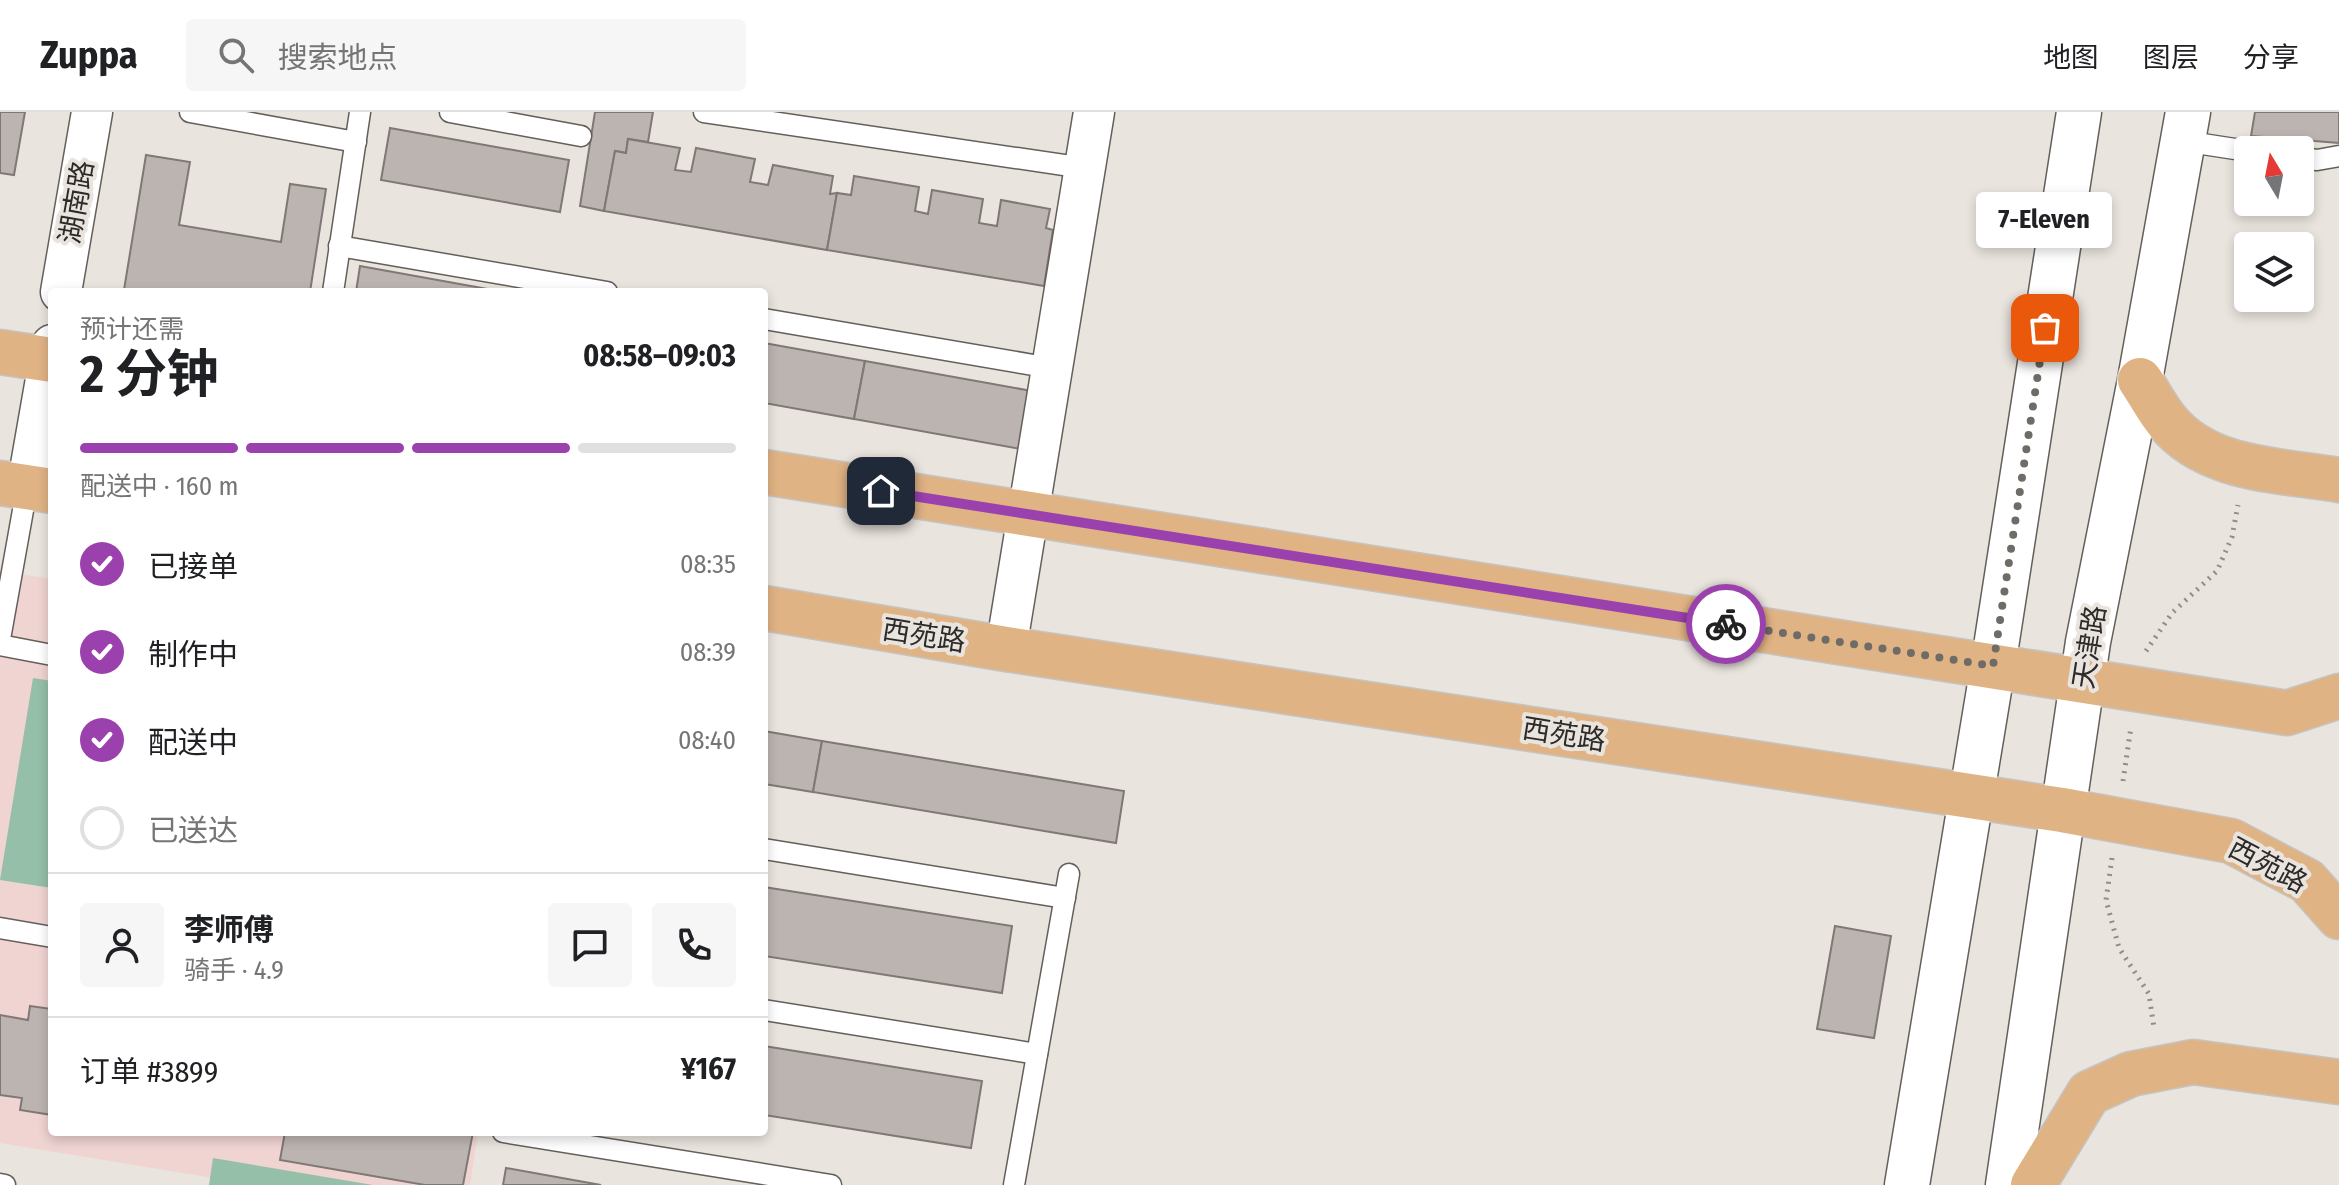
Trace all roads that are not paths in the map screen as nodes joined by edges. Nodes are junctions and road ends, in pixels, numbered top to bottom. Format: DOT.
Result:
graph roads {
  1 [pos="92,112"];
  2 [pos="190,112"];
  3 [pos="360,112"];
  4 [pos="450,112"];
  5 [pos="704,112"];
  6 [pos="1094,112"];
  7 [pos="2079,112"];
  8 [pos="2185,127"];
  9 [pos="581,136"];
  10 [pos="356,142"];
  11 [pos="2234,146"];
  12 [pos="2339,156"];
  13 [pos="2314,160"];
  14 [pos="1084,168"];
  15 [pos="339,246"];
  16 [pos="62,288"];
  17 [pos="334,288"];
  18 [pos="584,288"];
  19 [pos="768,320"];
  20 [pos="0,352"];
  21 [pos="48,355"];
  22 [pos="1051,368"];
  23 [pos="48,371"];
  24 [pos="2140,380"];
  25 [pos="768,473"];
  26 [pos="2339,480"];
  27 [pos="26,487"];
  28 [pos="1027,514"];
  29 [pos="768,609"];
  30 [pos="0,639"];
  31 [pos="0,645"];
  32 [pos="1006,649"];
  33 [pos="48,654"];
  34 [pos="1993,666"];
  35 [pos="2084,681"];
  36 [pos="2339,696"];
  37 [pos="1970,796"];
  38 [pos="2062,810"];
  39 [pos="768,850"];
  40 [pos="1069,874"];
  41 [pos="1065,898"];
  42 [pos="2339,917"];
  43 [pos="0,928"];
  44 [pos="48,936"];
  45 [pos="768,1011"];
  46 [pos="1037,1054"];
  47 [pos="2339,1082"];
  48 [pos="528,1136"];
  49 [pos="831,1185"];
  50 [pos="1014,1185"];
  51 [pos="1907,1185"];
  52 [pos="2008,1185"];
  53 [pos="2033,1185"];
  1 -- 16 [label="street, 湖南路"];
  2 -- 10 [label="lane"];
  3 -- 10 [label="lane"];
  4 -- 9 [label="lane"];
  5 -- 14 [label="lane"];
  6 -- 14 [label="street"];
  7 -- 34 [label="main road"];
  8 -- 11 [label="lane"];
  8 -- 24 [label="main road, 天津路"];
  10 -- 15 [label="lane"];
  12 -- 13 [label="lane"];
  14 -- 22 [label="street"];
  15 -- 17 [label="lane"];
  15 -- 18 [label="lane"];
  19 -- 22 [label="lane"];
  20 -- 21 [label="main road"];
  22 -- 28 [label="street"];
  23 -- 27 [label="street"];
  24 -- 26 [label="main road"];
  24 -- 35 [label="main road, 天津路"];
  25 -- 28 [label="main road"];
  27 -- 30 [label="lane"];
  28 -- 32 [label="street"];
  28 -- 34 [label="main road"];
  29 -- 32 [label="main road, 西苑路"];
  31 -- 33 [label="lane"];
  32 -- 37 [label="main road, 西苑路"];
  34 -- 35 [label="main road"];
  34 -- 37 [label="main road"];
  35 -- 36 [label="main road"];
  35 -- 38 [label="main road, 天津路"];
  37 -- 38 [label="main road, 西苑路"];
  37 -- 51 [label="main road"];
  38 -- 42 [label="main road, 西苑路"];
  38 -- 52 [label="main road, 天津路"];
  39 -- 41 [label="lane"];
  40 -- 41 [label="lane"];
  41 -- 46 [label="lane"];
  43 -- 44 [label="lane"];
  45 -- 46 [label="lane"];
  46 -- 50 [label="lane"];
  47 -- 53 [label="main road"];
  48 -- 49 [label="lane"];
}
